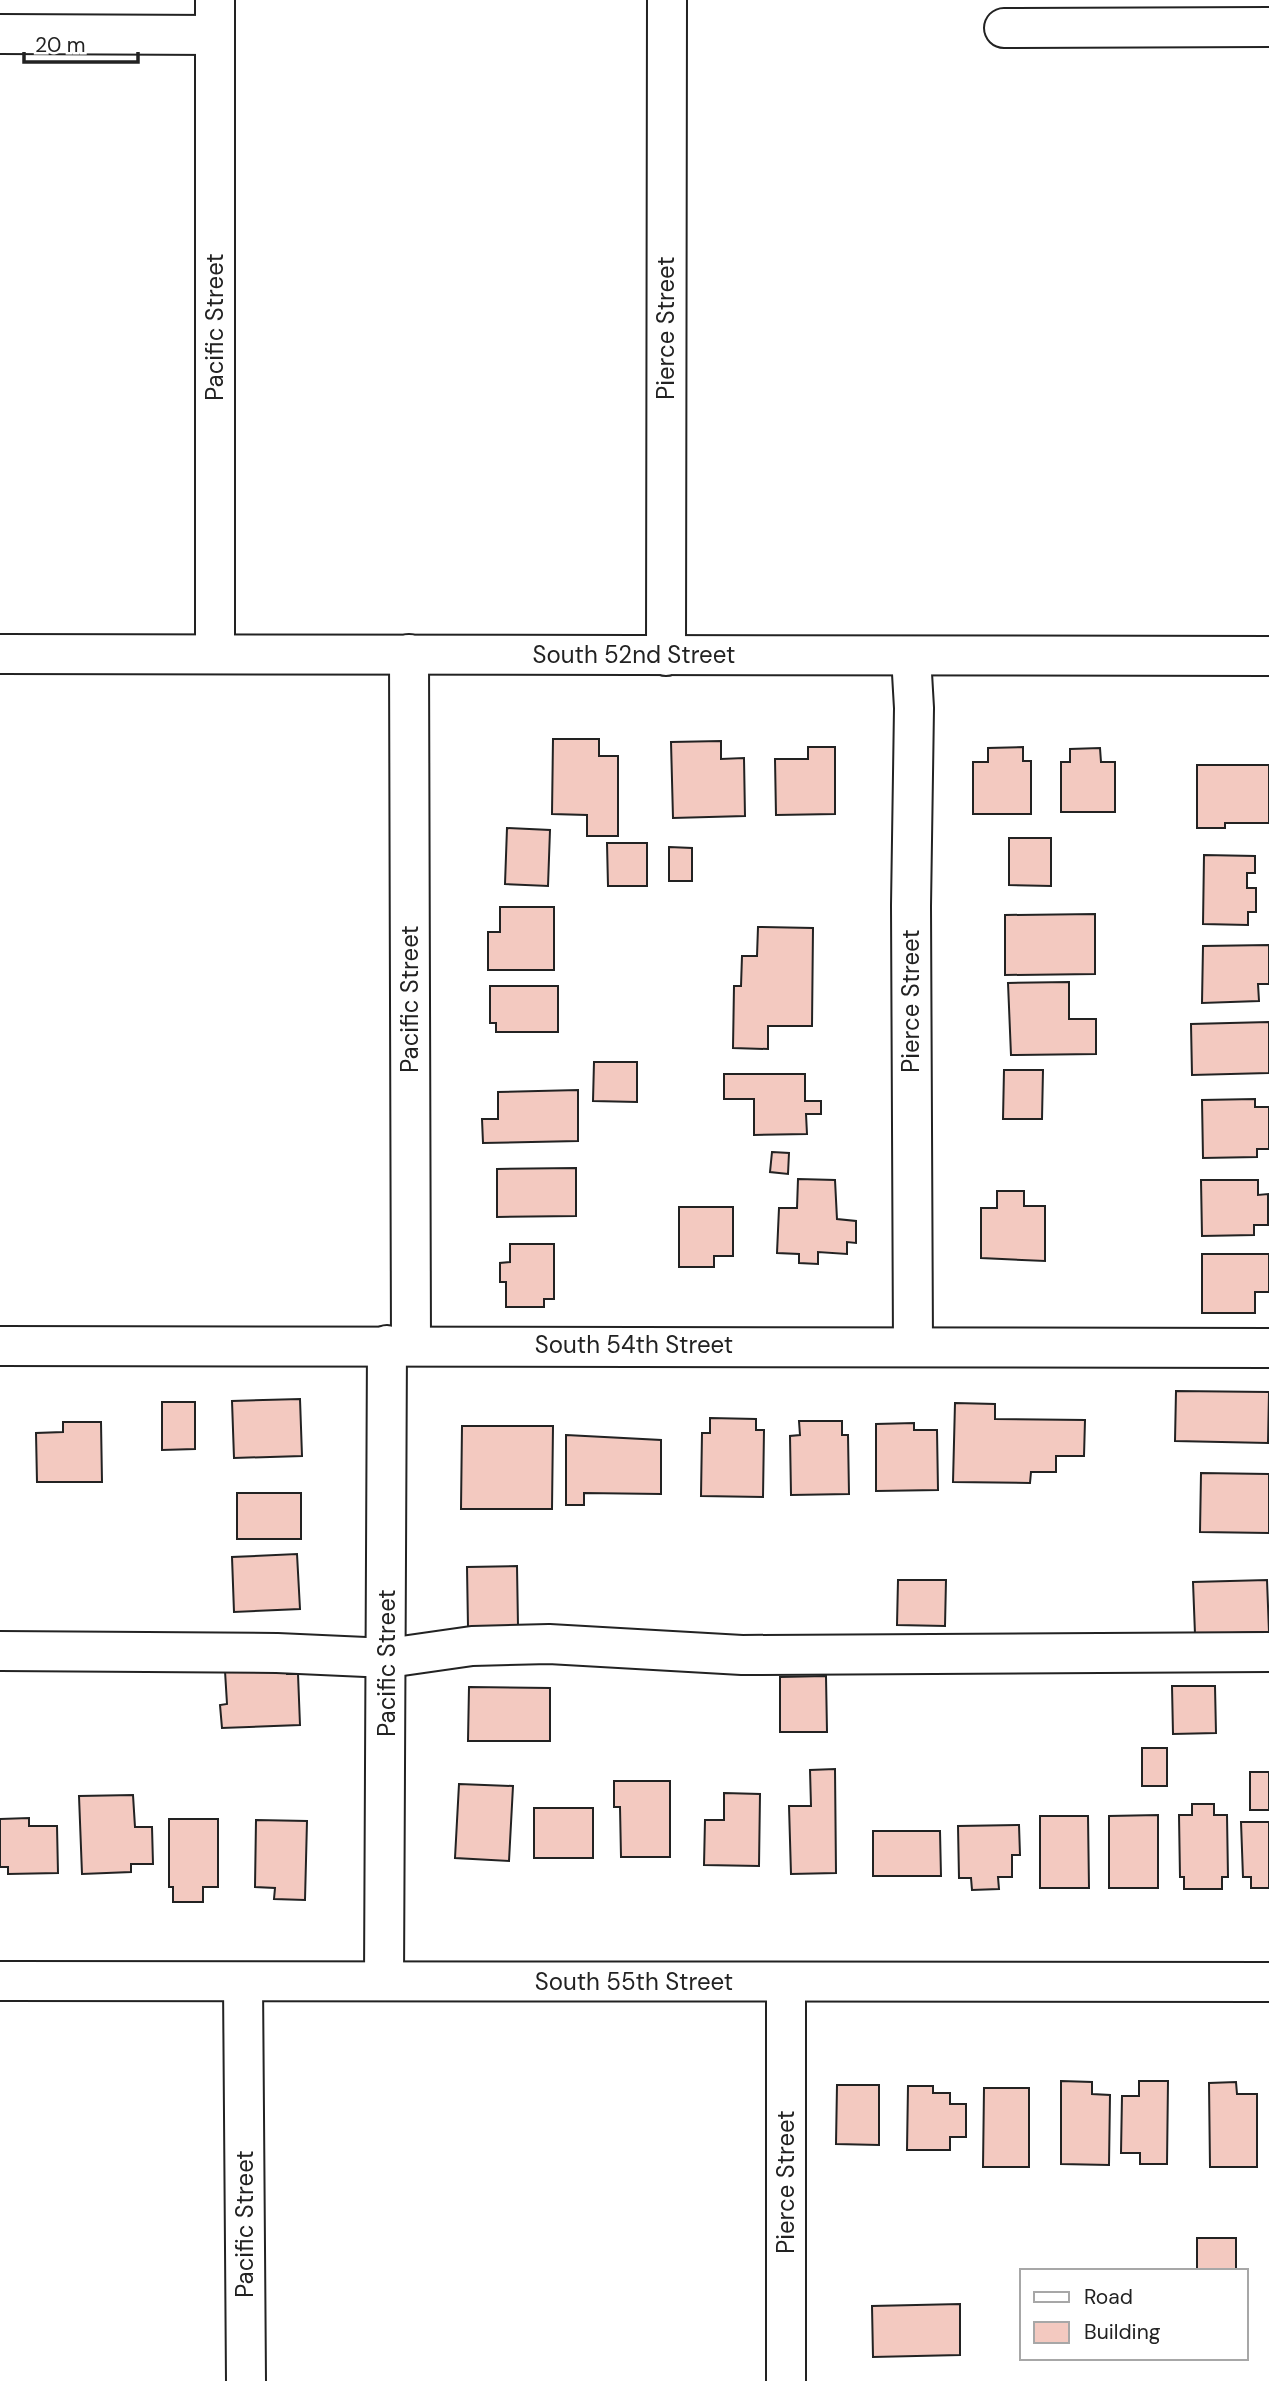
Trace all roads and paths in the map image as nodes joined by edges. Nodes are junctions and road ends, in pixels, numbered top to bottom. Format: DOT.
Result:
graph roads {
  1 [pos="667,0"];
  2 [pos="215,18"];
  3 [pos="1269,27"];
  4 [pos="1004,28"];
  5 [pos="0,34"];
  6 [pos="0,654"];
  7 [pos="215,654"];
  8 [pos="409,654"];
  9 [pos="666,656"];
  10 [pos="911,656"];
  11 [pos="1269,656"];
  12 [pos="399,1345"];
  13 [pos="0,1346"];
  14 [pos="913,1346"];
  15 [pos="1269,1348"];
  16 [pos="0,1651"];
  17 [pos="1269,1652"];
  18 [pos="388,1658"];
  19 [pos="0,1981"];
  20 [pos="384,1981"];
  21 [pos="243,1982"];
  22 [pos="1269,1982"];
  23 [pos="786,1983"];
  24 [pos="246,2381"];
  25 [pos="786,2381"];
  1 -- 9 [label="street, Pierce Street"];
  2 -- 5 [label="street"];
  2 -- 7 [label="street, Pacific Street"];
  3 -- 4 [label="street"];
  6 -- 7 [label="street, South 52nd Street"];
  7 -- 8 [label="street, South 52nd Street"];
  8 -- 9 [label="street, South 52nd Street"];
  8 -- 12 [label="street, Pacific Street"];
  9 -- 10 [label="street, South 52nd Street"];
  10 -- 11 [label="street, South 52nd Street"];
  10 -- 14 [label="street, Pierce Street"];
  12 -- 13 [label="street, South 54th Street"];
  12 -- 14 [label="street, South 54th Street"];
  12 -- 18 [label="street, Pacific Street"];
  14 -- 15 [label="street, South 54th Street"];
  16 -- 18 [label="street"];
  17 -- 18 [label="street"];
  18 -- 20 [label="street, Pacific Street"];
  19 -- 21 [label="street, South 55th Street"];
  20 -- 21 [label="street, South 55th Street"];
  20 -- 23 [label="street, South 55th Street"];
  21 -- 24 [label="street, Pacific Street"];
  22 -- 23 [label="street, South 55th Street"];
  23 -- 25 [label="street, Pierce Street"];
}
